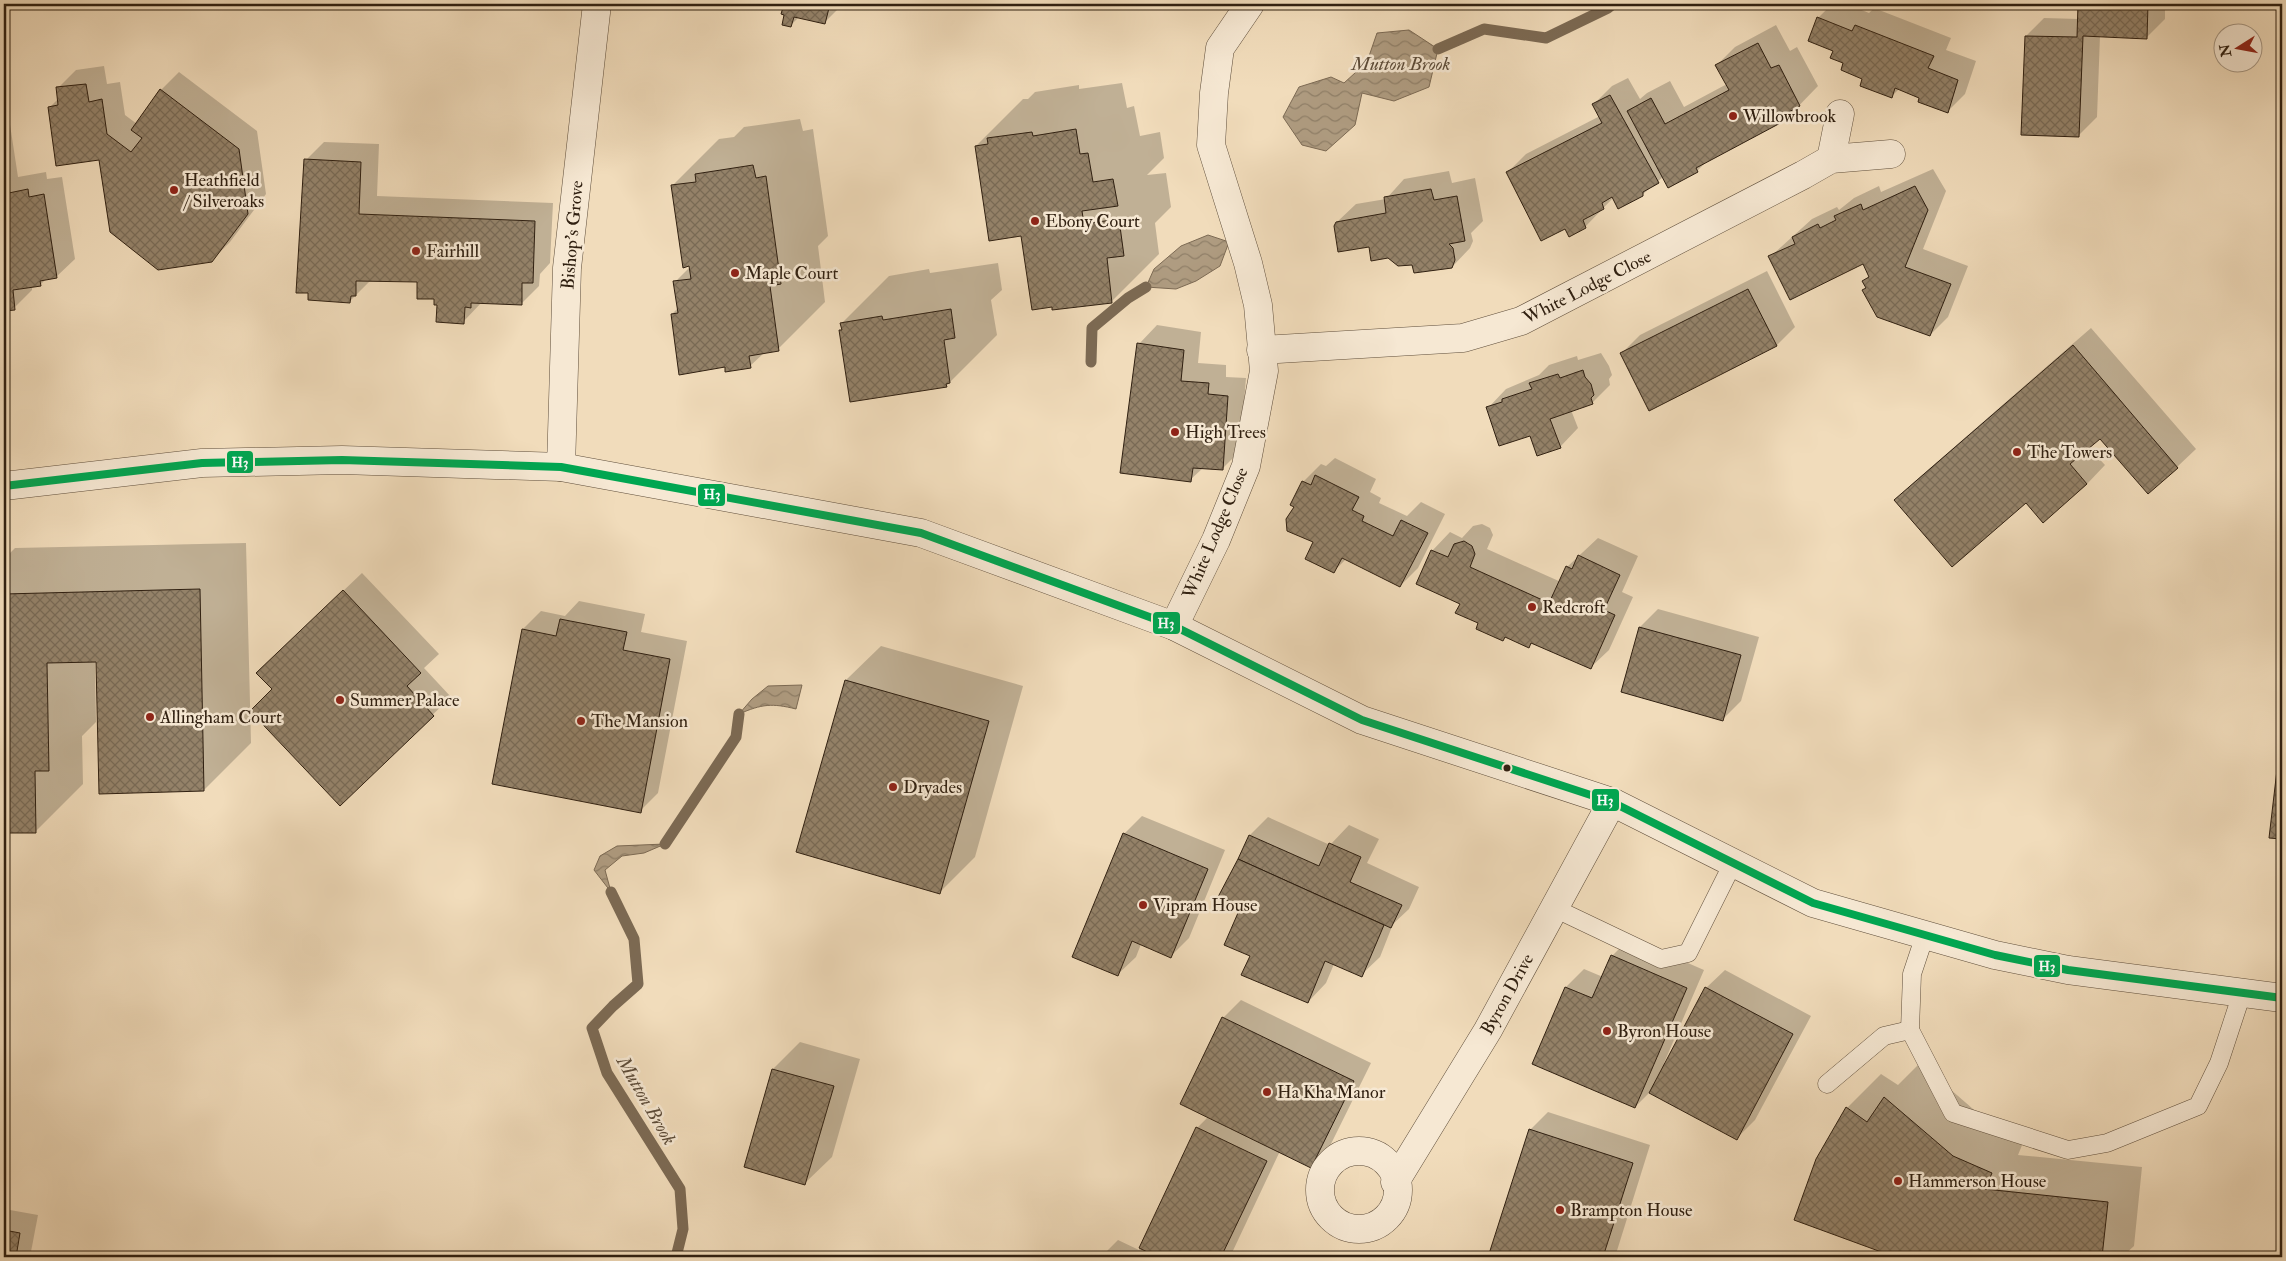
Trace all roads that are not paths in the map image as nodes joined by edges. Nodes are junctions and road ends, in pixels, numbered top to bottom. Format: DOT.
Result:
graph roads {
  1 [pos="597,4"];
  2 [pos="1250,4"];
  3 [pos="1840,114"];
  4 [pos="1891,154"];
  5 [pos="1831,159"];
  6 [pos="1261,350"];
  7 [pos="561,467"];
  8 [pos="4,486"];
  9 [pos="1174,626"];
  10 [pos="1612,802"];
  11 [pos="1733,863"];
  12 [pos="1554,908"];
  13 [pos="1925,935"];
  14 [pos="2242,993"];
  15 [pos="2282,998"];
  16 [pos="1910,1030"];
  17 [pos="1827,1084"];
  18 [pos="1395,1182"];
  1 -- 7 [label="street, Bishop's Grove"];
  2 -- 6 [label="street, White Lodge Close"];
  3 -- 5 [label="street"];
  4 -- 5 [label="street, White Lodge Close"];
  5 -- 6 [label="street, White Lodge Close"];
  6 -- 9 [label="street, White Lodge Close"];
  7 -- 8 [label="street"];
  7 -- 9 [label="street"];
  9 -- 10 [label="street"];
  10 -- 11 [label="street"];
  10 -- 12 [label="street, Byron Drive"];
  11 -- 12 [label="lane"];
  11 -- 13 [label="street"];
  12 -- 18 [label="street, Byron Drive"];
  13 -- 14 [label="street"];
  13 -- 16 [label="lane"];
  14 -- 15 [label="street"];
  14 -- 16 [label="lane"];
  16 -- 17 [label="lane"];
}
